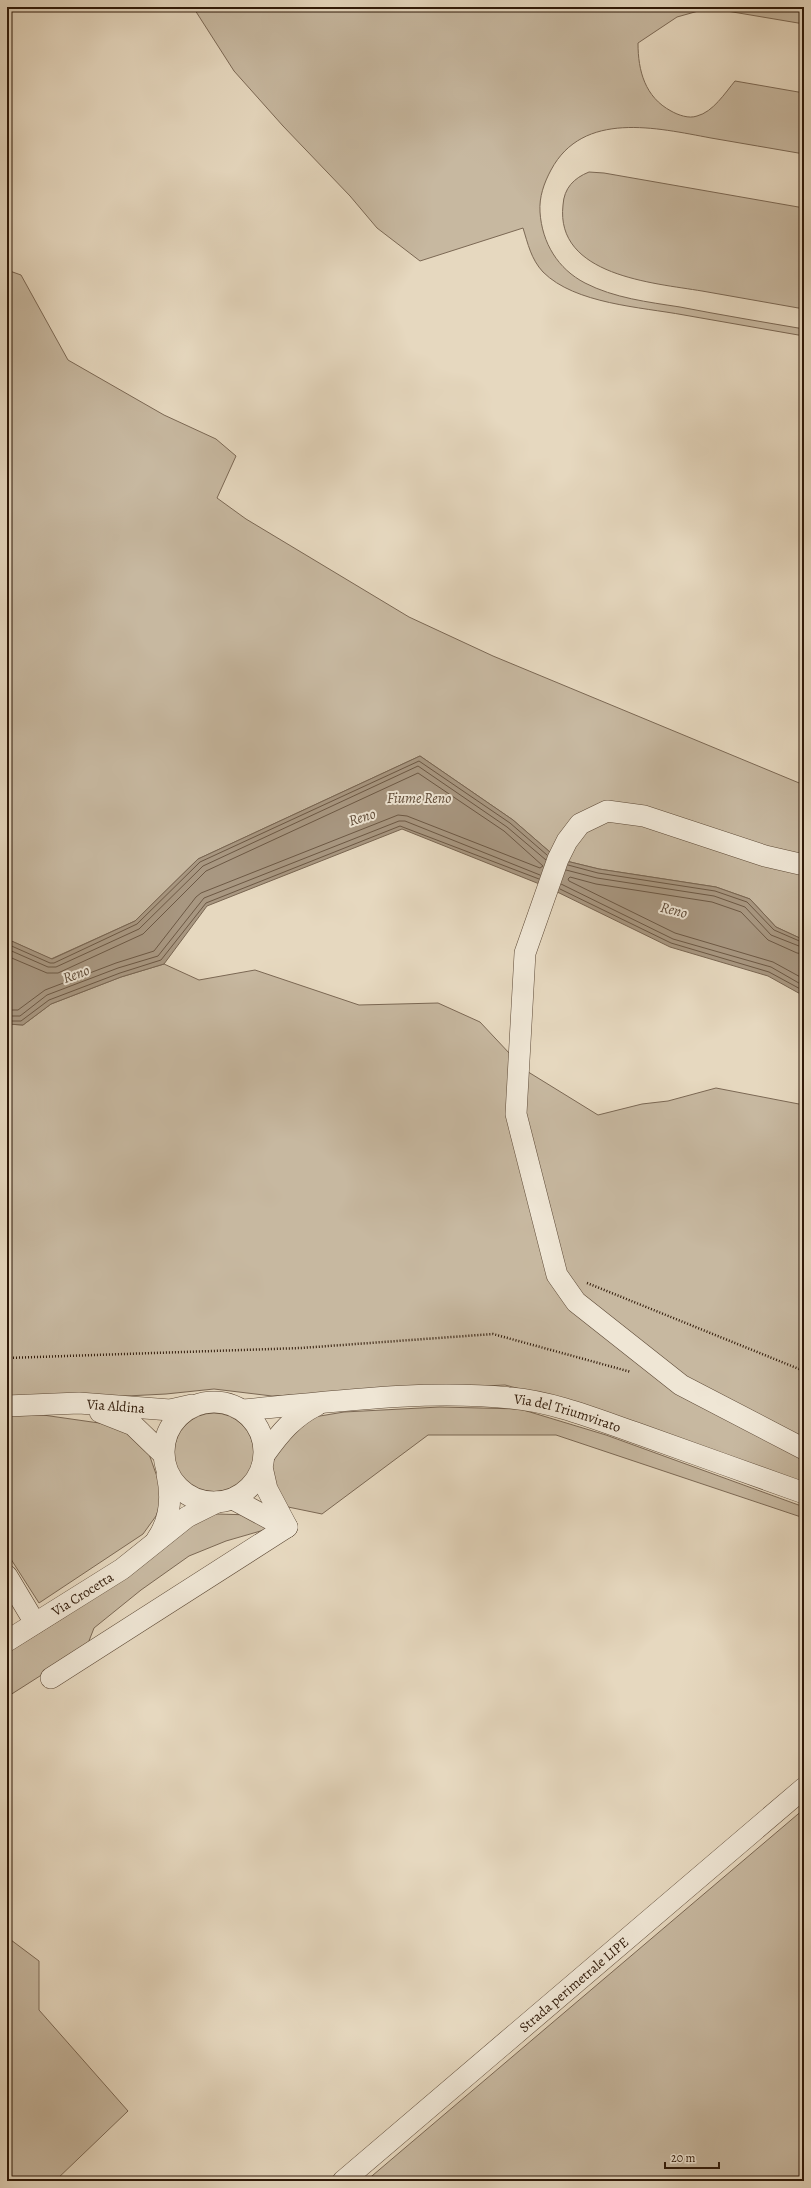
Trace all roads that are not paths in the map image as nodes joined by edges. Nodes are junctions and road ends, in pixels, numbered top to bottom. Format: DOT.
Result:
graph roads {
  1 [pos="804,865"];
  2 [pos="321,1403"];
  3 [pos="36,1404"];
  4 [pos="195,1405"];
  5 [pos="7,1406"];
  6 [pos="243,1410"];
  7 [pos="804,1449"];
  8 [pos="263,1460"];
  9 [pos="164,1461"];
  10 [pos="804,1493"];
  11 [pos="225,1500"];
  12 [pos="286,1528"];
  13 [pos="155,1542"];
  14 [pos="9,1584"];
  15 [pos="35,1624"];
  16 [pos="7,1641"];
  17 [pos="51,1678"];
  18 [pos="804,1788"];
  19 [pos="343,2181"];
  1 -- 7 [label="street"];
  2 -- 6 [label="street, Via del Triumvirato"];
  2 -- 8 [label="street, Via del Triumvirato"];
  2 -- 10 [label="street, Via del Triumvirato"];
  3 -- 4 [label="street, Via Aldina"];
  3 -- 5 [label="street, Via Aldina"];
  3 -- 9 [label="street, Via Aldina"];
  4 -- 6 [label="street"];
  4 -- 9 [label="street"];
  6 -- 8 [label="street"];
  8 -- 11 [label="street"];
  8 -- 12 [label="street"];
  9 -- 11 [label="street"];
  9 -- 13 [label="street, Via Crocetta"];
  11 -- 12 [label="street"];
  11 -- 13 [label="street, Via Crocetta"];
  12 -- 17 [label="street"];
  13 -- 15 [label="street, Via Crocetta"];
  14 -- 15 [label="street"];
  15 -- 16 [label="street, Via Crocetta"];
  18 -- 19 [label="street, Strada perimetrale LIPE"];
}
